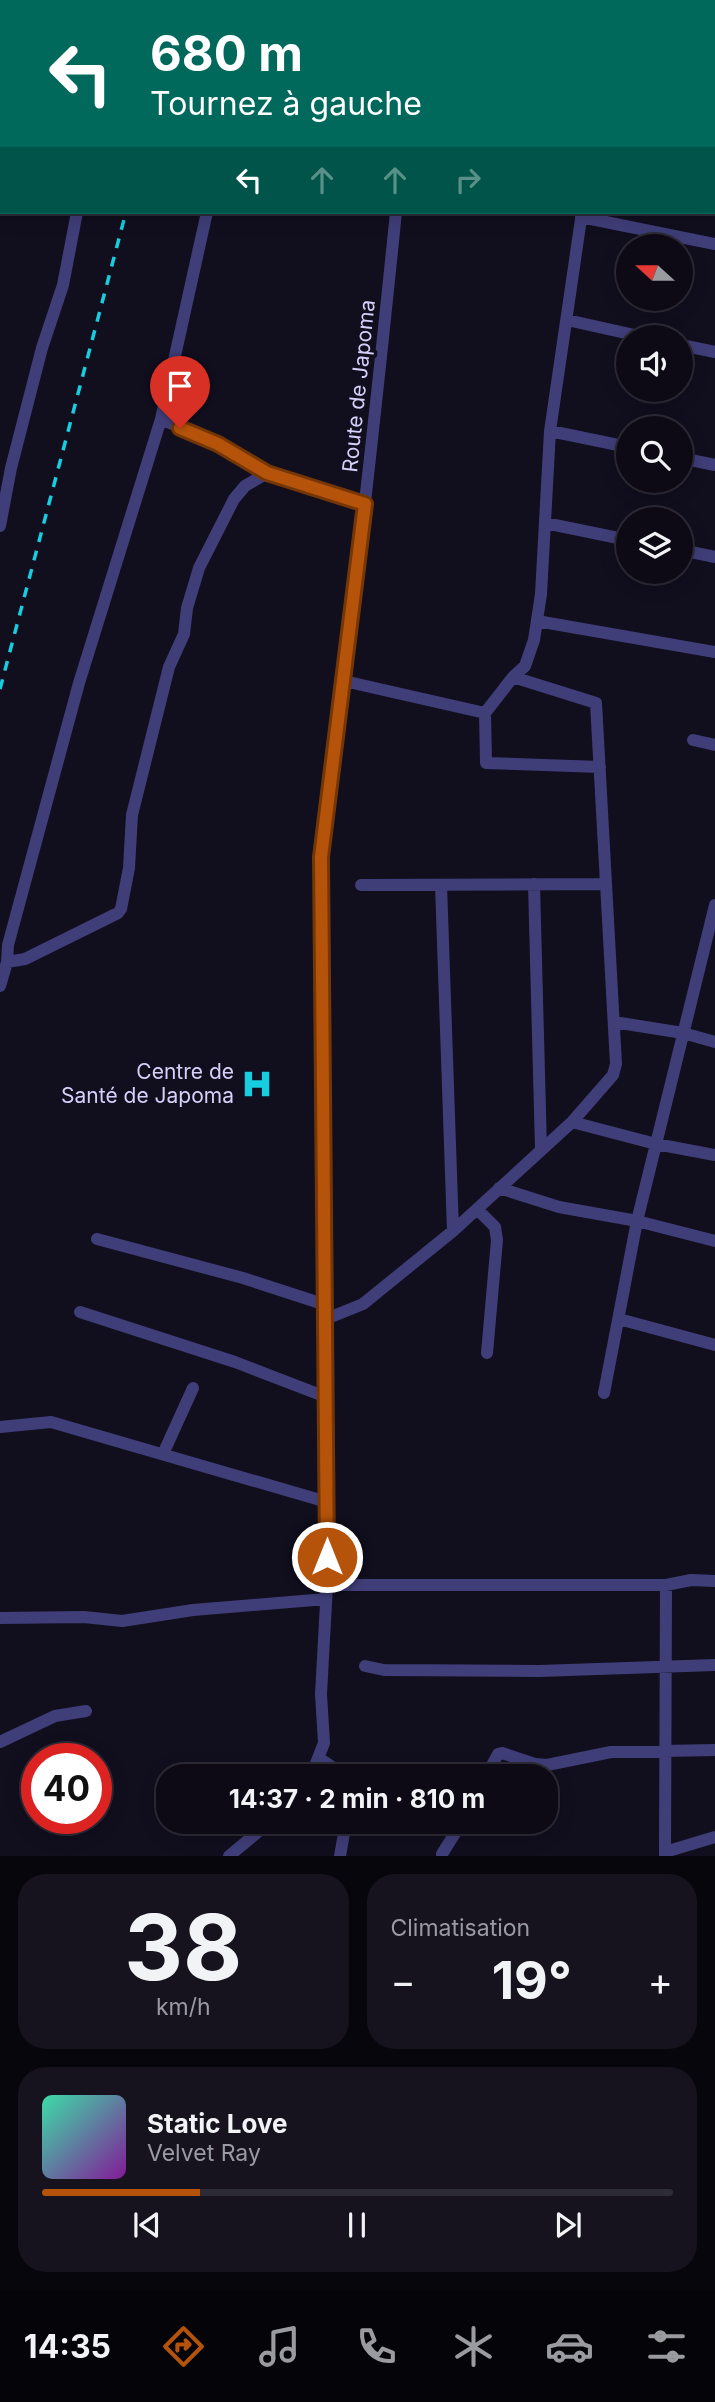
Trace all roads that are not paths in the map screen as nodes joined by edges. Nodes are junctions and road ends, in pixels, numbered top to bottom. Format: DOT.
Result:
graph roads {
  1 [pos="77,214"];
  2 [pos="207,214"];
  3 [pos="396,214"];
  4 [pos="582,214"];
  5 [pos="715,244"];
  6 [pos="567,320"];
  7 [pos="616,331"];
  8 [pos="693,347"];
  9 [pos="715,352"];
  10 [pos="161,419"];
  11 [pos="550,431"];
  12 [pos="616,445"];
  13 [pos="693,460"];
  14 [pos="715,465"];
  15 [pos="5,470"];
  16 [pos="267,473"];
  17 [pos="365,504"];
  18 [pos="545,523"];
  19 [pos="0,526"];
  20 [pos="616,538"];
  21 [pos="693,552"];
  22 [pos="715,557"];
  23 [pos="537,621"];
  24 [pos="715,652"];
  25 [pos="513,677"];
  26 [pos="344,681"];
  27 [pos="485,713"];
  28 [pos="693,740"];
  29 [pos="715,745"];
  30 [pos="600,767"];
  31 [pos="534,884"];
  32 [pos="606,884"];
  33 [pos="442,885"];
  34 [pos="361,886"];
  35 [pos="714,912"];
  36 [pos="7,962"];
  37 [pos="0,986"];
  38 [pos="614,1022"];
  39 [pos="683,1032"];
  40 [pos="715,1042"];
  41 [pos="572,1122"];
  42 [pos="656,1144"];
  43 [pos="541,1149"];
  44 [pos="715,1155"];
  45 [pos="499,1188"];
  46 [pos="477,1209"];
  47 [pos="637,1221"];
  48 [pos="453,1231"];
  49 [pos="97,1239"];
  50 [pos="715,1241"];
  51 [pos="326,1305"];
  52 [pos="80,1311"];
  53 [pos="326,1319"];
  54 [pos="619,1319"];
  55 [pos="715,1345"];
  56 [pos="487,1353"];
  57 [pos="193,1388"];
  58 [pos="604,1393"];
  59 [pos="326,1397"];
  60 [pos="0,1427"];
  61 [pos="163,1454"];
  62 [pos="327,1502"];
  63 [pos="715,1581"];
  64 [pos="666,1584"];
  65 [pos="327,1585"];
  66 [pos="326,1599"];
  67 [pos="0,1618"];
  68 [pos="666,1665"];
  69 [pos="715,1665"];
  70 [pos="365,1666"];
  71 [pos="86,1711"];
  72 [pos="0,1742"];
  73 [pos="715,1750"];
  74 [pos="665,1752"];
  75 [pos="319,1758"];
  76 [pos="316,1764"];
  77 [pos="328,1764"];
  78 [pos="493,1764"];
  79 [pos="535,1764"];
  80 [pos="552,1764"];
  81 [pos="256,1834"];
  82 [pos="344,1834"];
  83 [pos="455,1834"];
  84 [pos="715,1837"];
  85 [pos="443,1854"];
  86 [pos="665,1854"];
  87 [pos="229,1856"];
  88 [pos="340,1856"];
  1 -- 15 [label="street"];
  2 -- 10 [label="street"];
  3 -- 17 [label="street, Route de Japoma"];
  4 -- 5 [label="street"];
  4 -- 6 [label="street"];
  6 -- 7 [label="street"];
  6 -- 11 [label="street"];
  8 -- 9 [label="street"];
  10 -- 16 [label="street"];
  10 -- 36 [label="street"];
  11 -- 12 [label="street"];
  11 -- 18 [label="street"];
  13 -- 14 [label="street"];
  15 -- 19 [label="street"];
  16 -- 17 [label="street"];
  16 -- 36 [label="street"];
  17 -- 26 [label="street, Route de Japoma"];
  18 -- 20 [label="street"];
  18 -- 23 [label="street"];
  21 -- 22 [label="street"];
  23 -- 24 [label="street"];
  23 -- 25 [label="street"];
  25 -- 27 [label="street"];
  25 -- 30 [label="street"];
  26 -- 27 [label="street"];
  26 -- 51 [label="street, Route de Japoma"];
  27 -- 30 [label="street"];
  28 -- 29 [label="street"];
  30 -- 32 [label="street"];
  31 -- 32 [label="street"];
  31 -- 33 [label="street"];
  31 -- 43 [label="street"];
  32 -- 38 [label="street"];
  33 -- 34 [label="street"];
  33 -- 48 [label="street"];
  35 -- 39 [label="street"];
  36 -- 37 [label="street"];
  38 -- 39 [label="street"];
  38 -- 41 [label="street"];
  39 -- 40 [label="street"];
  39 -- 42 [label="street"];
  41 -- 42 [label="street"];
  41 -- 43 [label="street"];
  42 -- 44 [label="street"];
  42 -- 47 [label="street"];
  43 -- 45 [label="street"];
  45 -- 46 [label="street"];
  45 -- 47 [label="street"];
  46 -- 48 [label="street"];
  46 -- 56 [label="street"];
  47 -- 50 [label="street"];
  47 -- 54 [label="street"];
  48 -- 53 [label="street"];
  49 -- 51 [label="street"];
  51 -- 53 [label="street, Route de Japoma"];
  52 -- 59 [label="street"];
  53 -- 59 [label="street, Route de Japoma"];
  54 -- 55 [label="street"];
  54 -- 58 [label="street"];
  57 -- 61 [label="street"];
  59 -- 62 [label="street, Route de Japoma"];
  60 -- 61 [label="street"];
  61 -- 62 [label="street"];
  62 -- 65 [label="street, Route de Japoma"];
  63 -- 64 [label="street"];
  64 -- 65 [label="street"];
  64 -- 68 [label="street"];
  65 -- 66 [label="street, Route de Japoma"];
  66 -- 67 [label="street"];
  66 -- 75 [label="street, Route de Japoma"];
  68 -- 69 [label="street"];
  68 -- 70 [label="street"];
  68 -- 74 [label="street"];
  71 -- 72 [label="street"];
  73 -- 74 [label="street"];
  74 -- 80 [label="street"];
  74 -- 86 [label="street"];
  75 -- 76 [label="street, Route de Japoma"];
  75 -- 77 [label="street"];
  78 -- 79 [label="street"];
  81 -- 87 [label="street"];
  82 -- 88 [label="street"];
  83 -- 85 [label="street"];
  84 -- 86 [label="street"];
}
